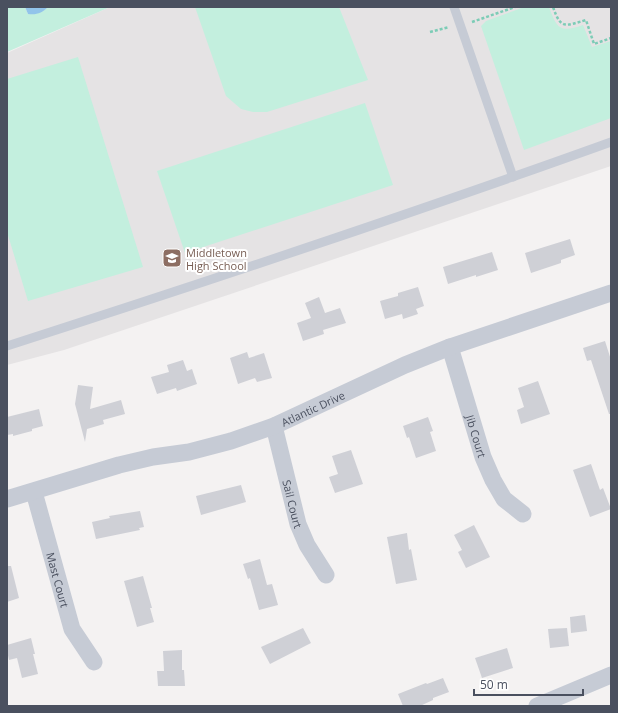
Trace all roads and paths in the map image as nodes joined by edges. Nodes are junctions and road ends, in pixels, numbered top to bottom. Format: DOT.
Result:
graph roads {
  1 [pos="454,7"];
  2 [pos="515,7"];
  3 [pos="553,7"];
  4 [pos="460,25"];
  5 [pos="430,32"];
  6 [pos="611,38"];
  7 [pos="611,142"];
  8 [pos="513,177"];
  9 [pos="611,293"];
  10 [pos="7,346"];
  11 [pos="450,347"];
  12 [pos="274,426"];
  13 [pos="34,492"];
  14 [pos="7,499"];
  15 [pos="523,514"];
  16 [pos="326,575"];
  17 [pos="94,662"];
  18 [pos="611,675"];
  19 [pos="537,706"];
  1 -- 4 [label="lane"];
  2 -- 4 [label="path"];
  3 -- 6 [label="path"];
  4 -- 5 [label="path"];
  4 -- 8 [label="lane"];
  7 -- 8 [label="lane"];
  8 -- 10 [label="lane"];
  9 -- 11 [label="street, Atlantic Drive"];
  11 -- 12 [label="street, Atlantic Drive"];
  11 -- 15 [label="street, Jib Court"];
  12 -- 13 [label="street, Atlantic Drive"];
  12 -- 16 [label="street, Sail Court"];
  13 -- 14 [label="street, Atlantic Drive"];
  13 -- 17 [label="street, Mast Court"];
  18 -- 19 [label="street"];
}
